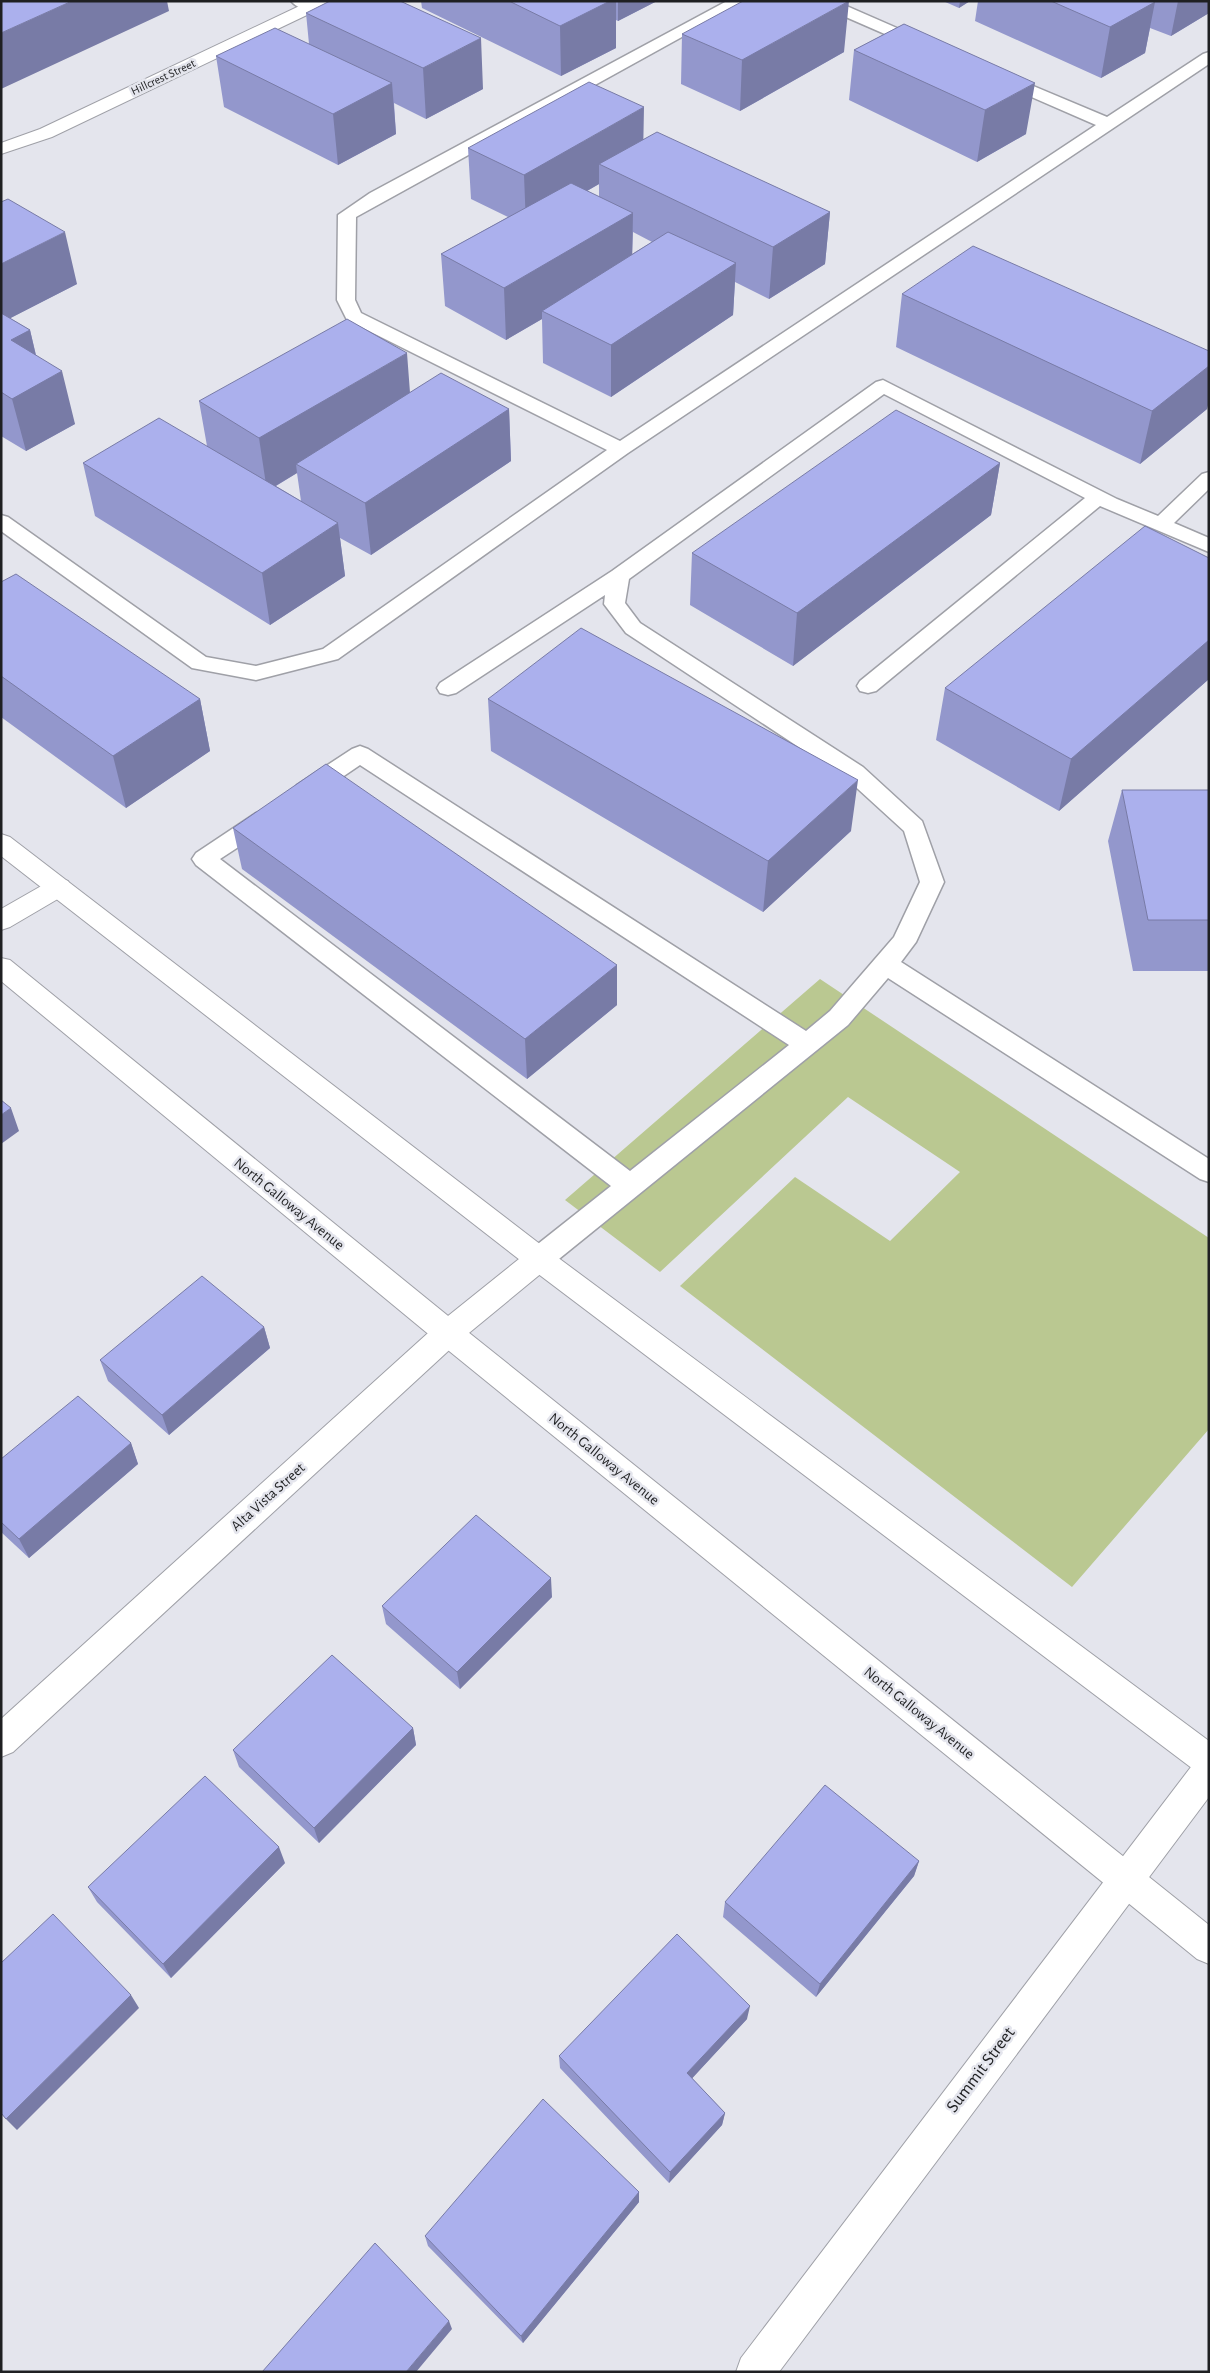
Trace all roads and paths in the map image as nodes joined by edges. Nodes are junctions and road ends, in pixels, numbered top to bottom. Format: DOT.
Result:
graph roads {
  1 [pos="738,1"];
  2 [pos="821,1"];
  3 [pos="311,3"];
  4 [pos="938,51"];
  5 [pos="1209,57"];
  6 [pos="983,70"];
  7 [pos="1109,124"];
  8 [pos="1,149"];
  9 [pos="622,449"];
  10 [pos="1209,478"];
  11 [pos="1098,497"];
  12 [pos="1,521"];
  13 [pos="1161,525"];
  14 [pos="1209,546"];
  15 [pos="619,576"];
  16 [pos="868,686"];
  17 [pos="448,688"];
  18 [pos="1,843"];
  19 [pos="59,887"];
  20 [pos="1,921"];
  21 [pos="885,964"];
  22 [pos="1,968"];
  23 [pos="807,1044"];
  24 [pos="1209,1172"];
  25 [pos="630,1186"];
  26 [pos="539,1259"];
  27 [pos="448,1333"];
  28 [pos="1,1741"];
  29 [pos="1209,1761"];
  30 [pos="1209,1770"];
  31 [pos="1125,1879"];
  32 [pos="1209,1947"];
  33 [pos="755,2372"];
  1 -- 9 [label="lane"];
  2 -- 4 [label="lane"];
  3 -- 8 [label="main road, Hillcrest Street"];
  5 -- 7 [label="lane"];
  6 -- 7 [label="lane"];
  7 -- 9 [label="lane"];
  9 -- 12 [label="lane"];
  10 -- 13 [label="lane"];
  11 -- 13 [label="lane"];
  11 -- 15 [label="lane"];
  11 -- 16 [label="lane"];
  13 -- 14 [label="lane"];
  15 -- 17 [label="lane"];
  15 -- 21 [label="lane"];
  18 -- 19 [label="main road"];
  19 -- 20 [label="main road"];
  19 -- 26 [label="main road"];
  21 -- 23 [label="lane"];
  21 -- 24 [label="lane"];
  22 -- 27 [label="main road, North Galloway Avenue"];
  23 -- 25 [label="lane"];
  23 -- 25 [label="lane"];
  25 -- 26 [label="lane"];
  26 -- 27 [label="main road, Alta Vista Street"];
  26 -- 29 [label="main road"];
  27 -- 28 [label="main road, Alta Vista Street"];
  27 -- 31 [label="main road, North Galloway Avenue"];
  30 -- 31 [label="main road, Summit Street"];
  31 -- 32 [label="main road, North Galloway Avenue"];
  31 -- 33 [label="main road, Summit Street"];
}
